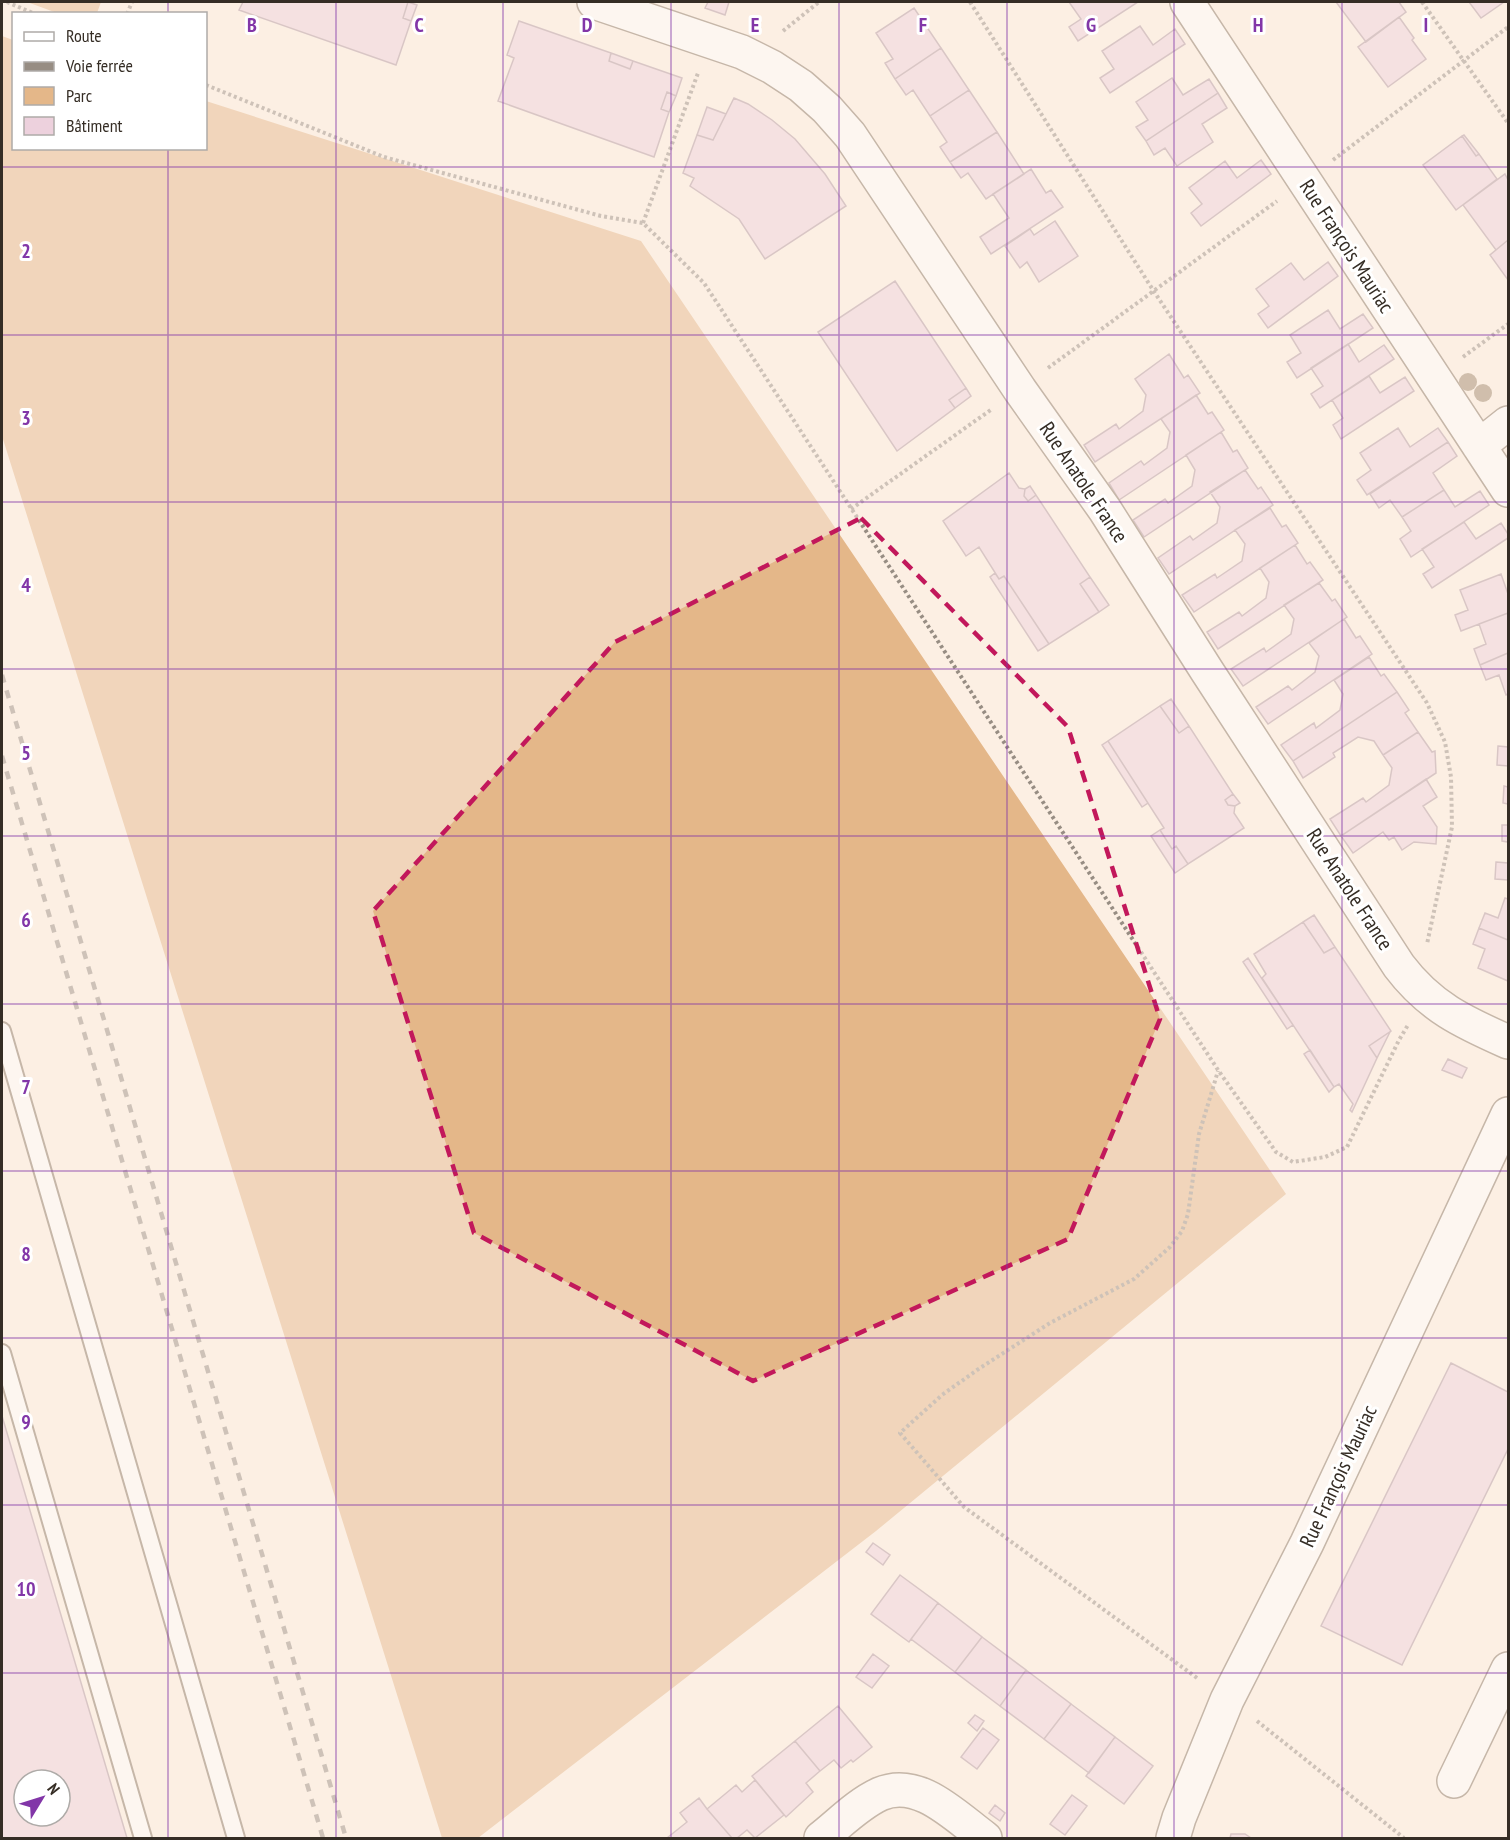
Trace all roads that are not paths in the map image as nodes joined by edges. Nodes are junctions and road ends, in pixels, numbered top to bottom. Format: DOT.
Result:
graph roads {
  1 [pos="594,2"];
  2 [pos="1187,2"];
  3 [pos="1509,423"];
  4 [pos="1479,446"];
  5 [pos="1509,490"];
  6 [pos="2,1030"];
  7 [pos="1509,1042"];
  8 [pos="1509,1114"];
  9 [pos="2,1353"];
  10 [pos="1509,1669"];
  11 [pos="1454,1781"];
  12 [pos="143,1839"];
  13 [pos="236,1839"];
  14 [pos="821,1839"];
  15 [pos="985,1839"];
  16 [pos="1173,1839"];
  1 -- 7 [label="street, Rue Anatole France"];
  2 -- 4 [label="street, Rue François Mauriac"];
  3 -- 4 [label="street"];
  4 -- 5 [label="street, Rue François Mauriac"];
  6 -- 13 [label="lane"];
  8 -- 16 [label="street, Rue François Mauriac"];
  9 -- 12 [label="lane"];
  10 -- 11 [label="street"];
  14 -- 15 [label="street"];
}
